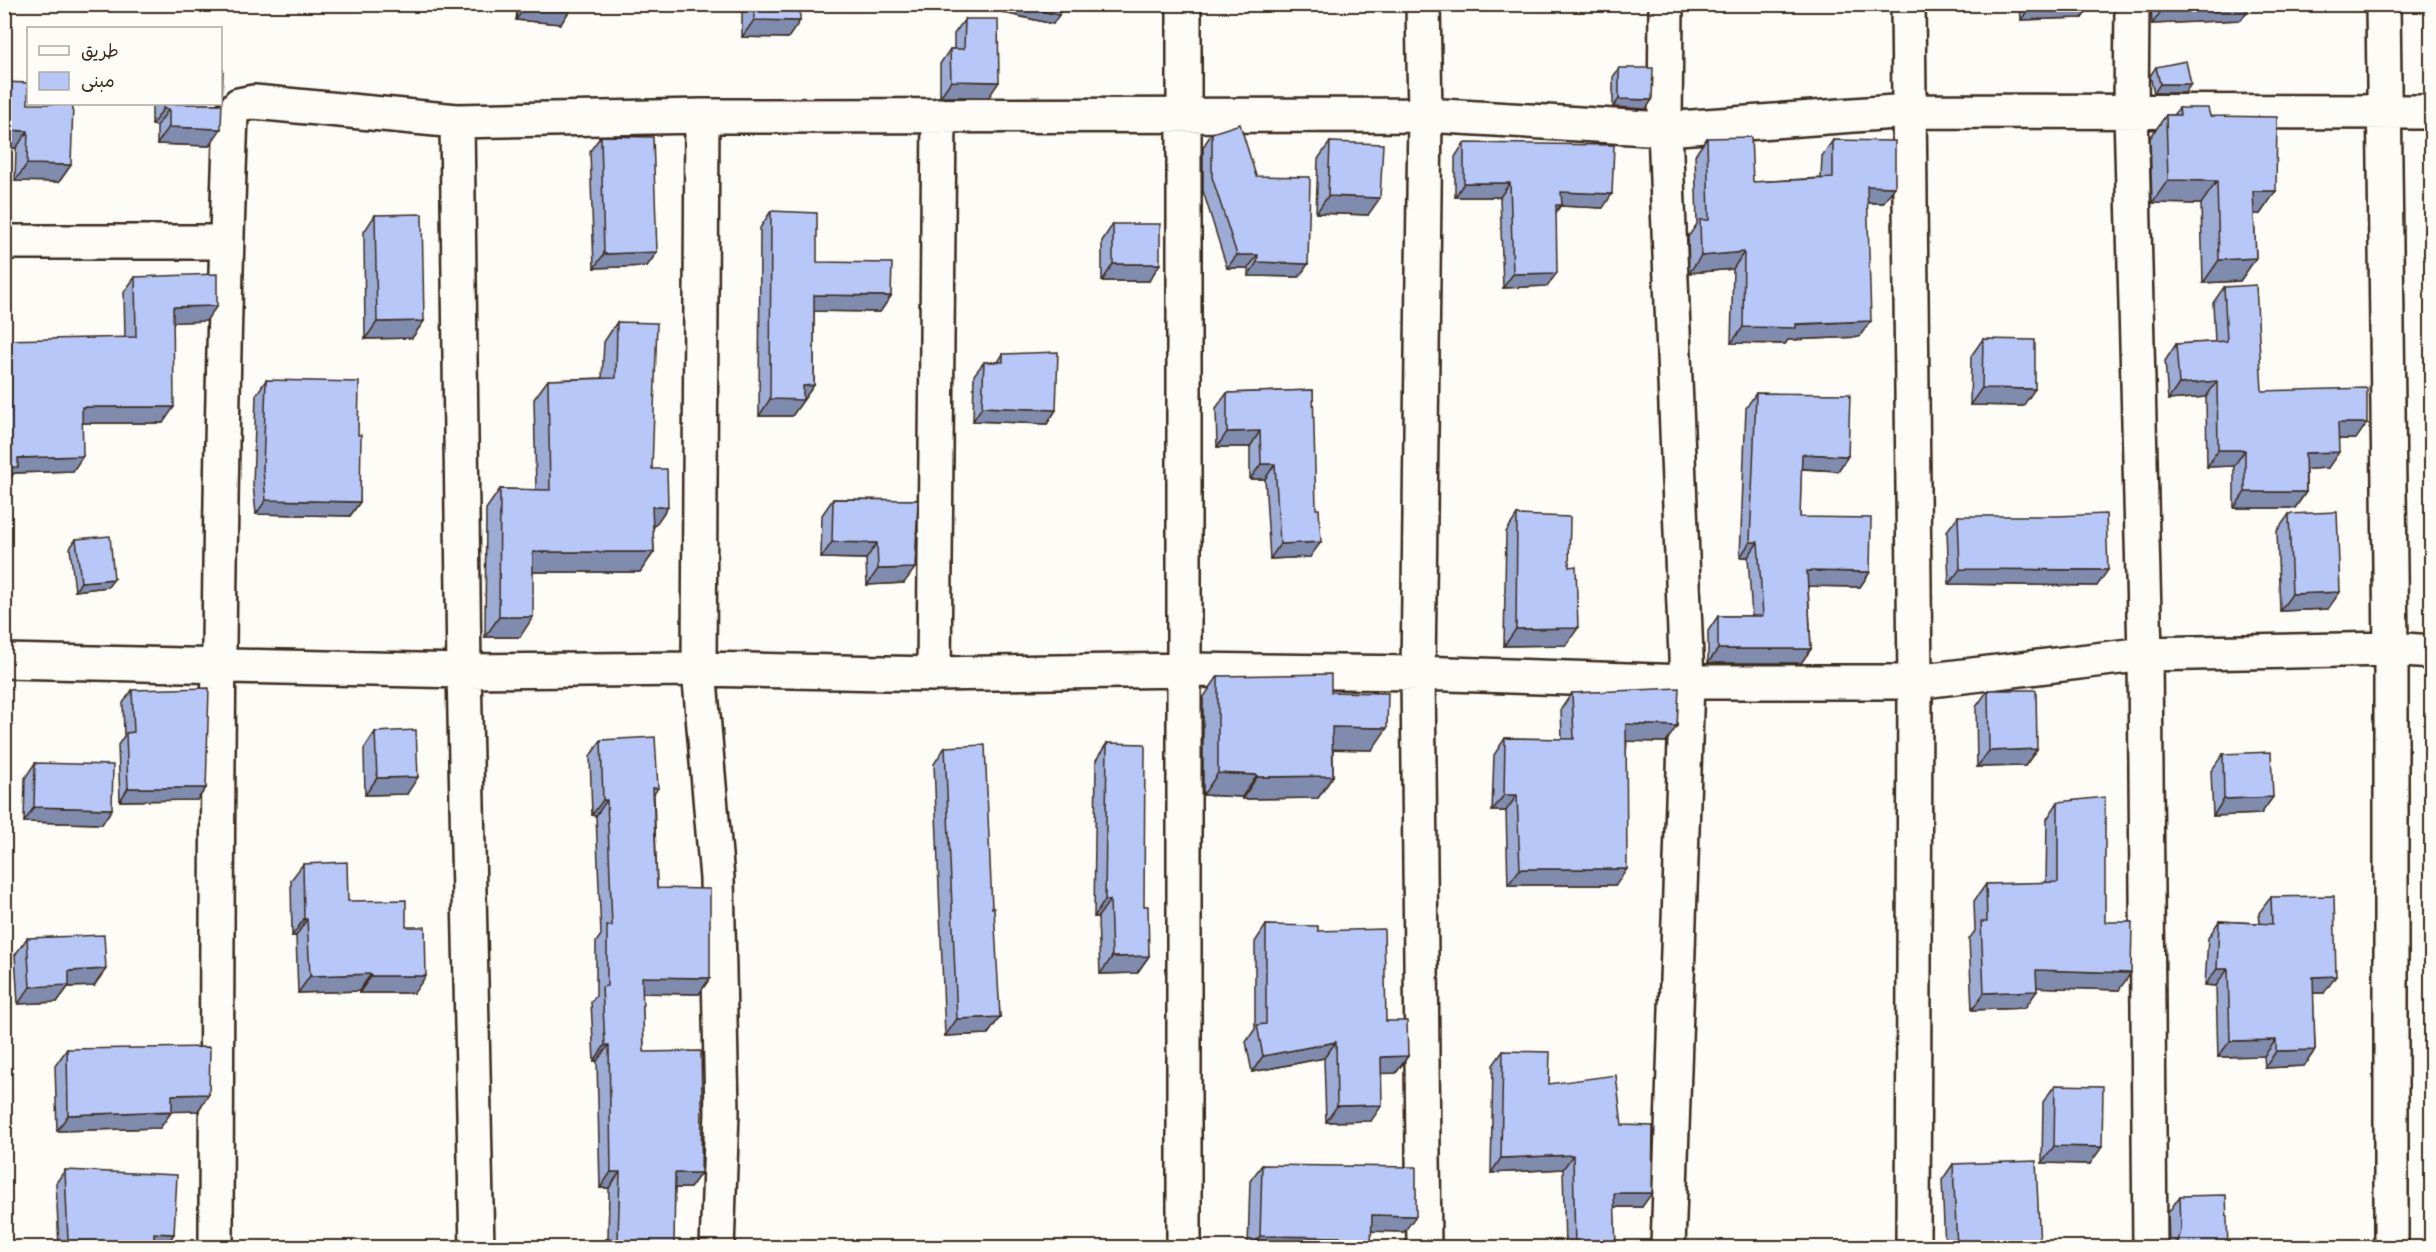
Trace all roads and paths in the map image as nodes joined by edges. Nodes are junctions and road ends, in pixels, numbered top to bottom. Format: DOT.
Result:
graph roads {
  1 [pos="1184,4"];
  2 [pos="1423,4"];
  3 [pos="1666,4"];
  4 [pos="1908,4"];
  5 [pos="2132,4"];
  6 [pos="2383,4"];
  7 [pos="1908,111"];
  8 [pos="2131,111"];
  9 [pos="2432,112"];
  10 [pos="1184,113"];
  11 [pos="2382,113"];
  12 [pos="939,115"];
  13 [pos="1425,115"];
  14 [pos="702,116"];
  15 [pos="457,121"];
  16 [pos="1665,129"];
  17 [pos="4,242"];
  18 [pos="226,242"];
  19 [pos="2391,649"];
  20 [pos="2432,652"];
  21 [pos="2145,654"];
  22 [pos="4,661"];
  23 [pos="218,665"];
  24 [pos="699,669"];
  25 [pos="1186,670"];
  26 [pos="464,671"];
  27 [pos="1418,673"];
  28 [pos="934,674"];
  29 [pos="1688,682"];
  30 [pos="1915,682"];
  31 [pos="216,1248"];
  32 [pos="477,1248"];
  33 [pos="717,1248"];
  34 [pos="1184,1248"];
  35 [pos="1424,1248"];
  36 [pos="1668,1248"];
  37 [pos="1913,1248"];
  38 [pos="2150,1248"];
  39 [pos="2391,1248"];
  1 -- 10 [label="street"];
  2 -- 13 [label="street"];
  3 -- 16 [label="street"];
  4 -- 7 [label="street"];
  5 -- 8 [label="street"];
  6 -- 11 [label="street"];
  7 -- 8 [label="street"];
  7 -- 16 [label="street"];
  7 -- 30 [label="street"];
  8 -- 11 [label="street"];
  8 -- 21 [label="street"];
  9 -- 11 [label="street"];
  10 -- 12 [label="street"];
  10 -- 13 [label="street"];
  10 -- 25 [label="street"];
  11 -- 19 [label="street"];
  12 -- 14 [label="street"];
  12 -- 28 [label="street"];
  13 -- 16 [label="street"];
  13 -- 27 [label="street"];
  14 -- 15 [label="street"];
  14 -- 24 [label="street"];
  15 -- 18 [label="street"];
  15 -- 26 [label="street"];
  16 -- 29 [label="street"];
  17 -- 18 [label="street"];
  18 -- 23 [label="street"];
  19 -- 20 [label="street"];
  19 -- 21 [label="street"];
  19 -- 39 [label="street"];
  21 -- 30 [label="street"];
  21 -- 38 [label="street"];
  22 -- 23 [label="street"];
  23 -- 26 [label="street"];
  23 -- 31 [label="street"];
  24 -- 26 [label="street"];
  24 -- 28 [label="street"];
  24 -- 33 [label="street"];
  25 -- 27 [label="street"];
  25 -- 28 [label="street"];
  25 -- 34 [label="street"];
  26 -- 32 [label="street"];
  27 -- 29 [label="street"];
  27 -- 35 [label="street"];
  29 -- 30 [label="street"];
  29 -- 36 [label="street"];
  30 -- 37 [label="street"];
}
